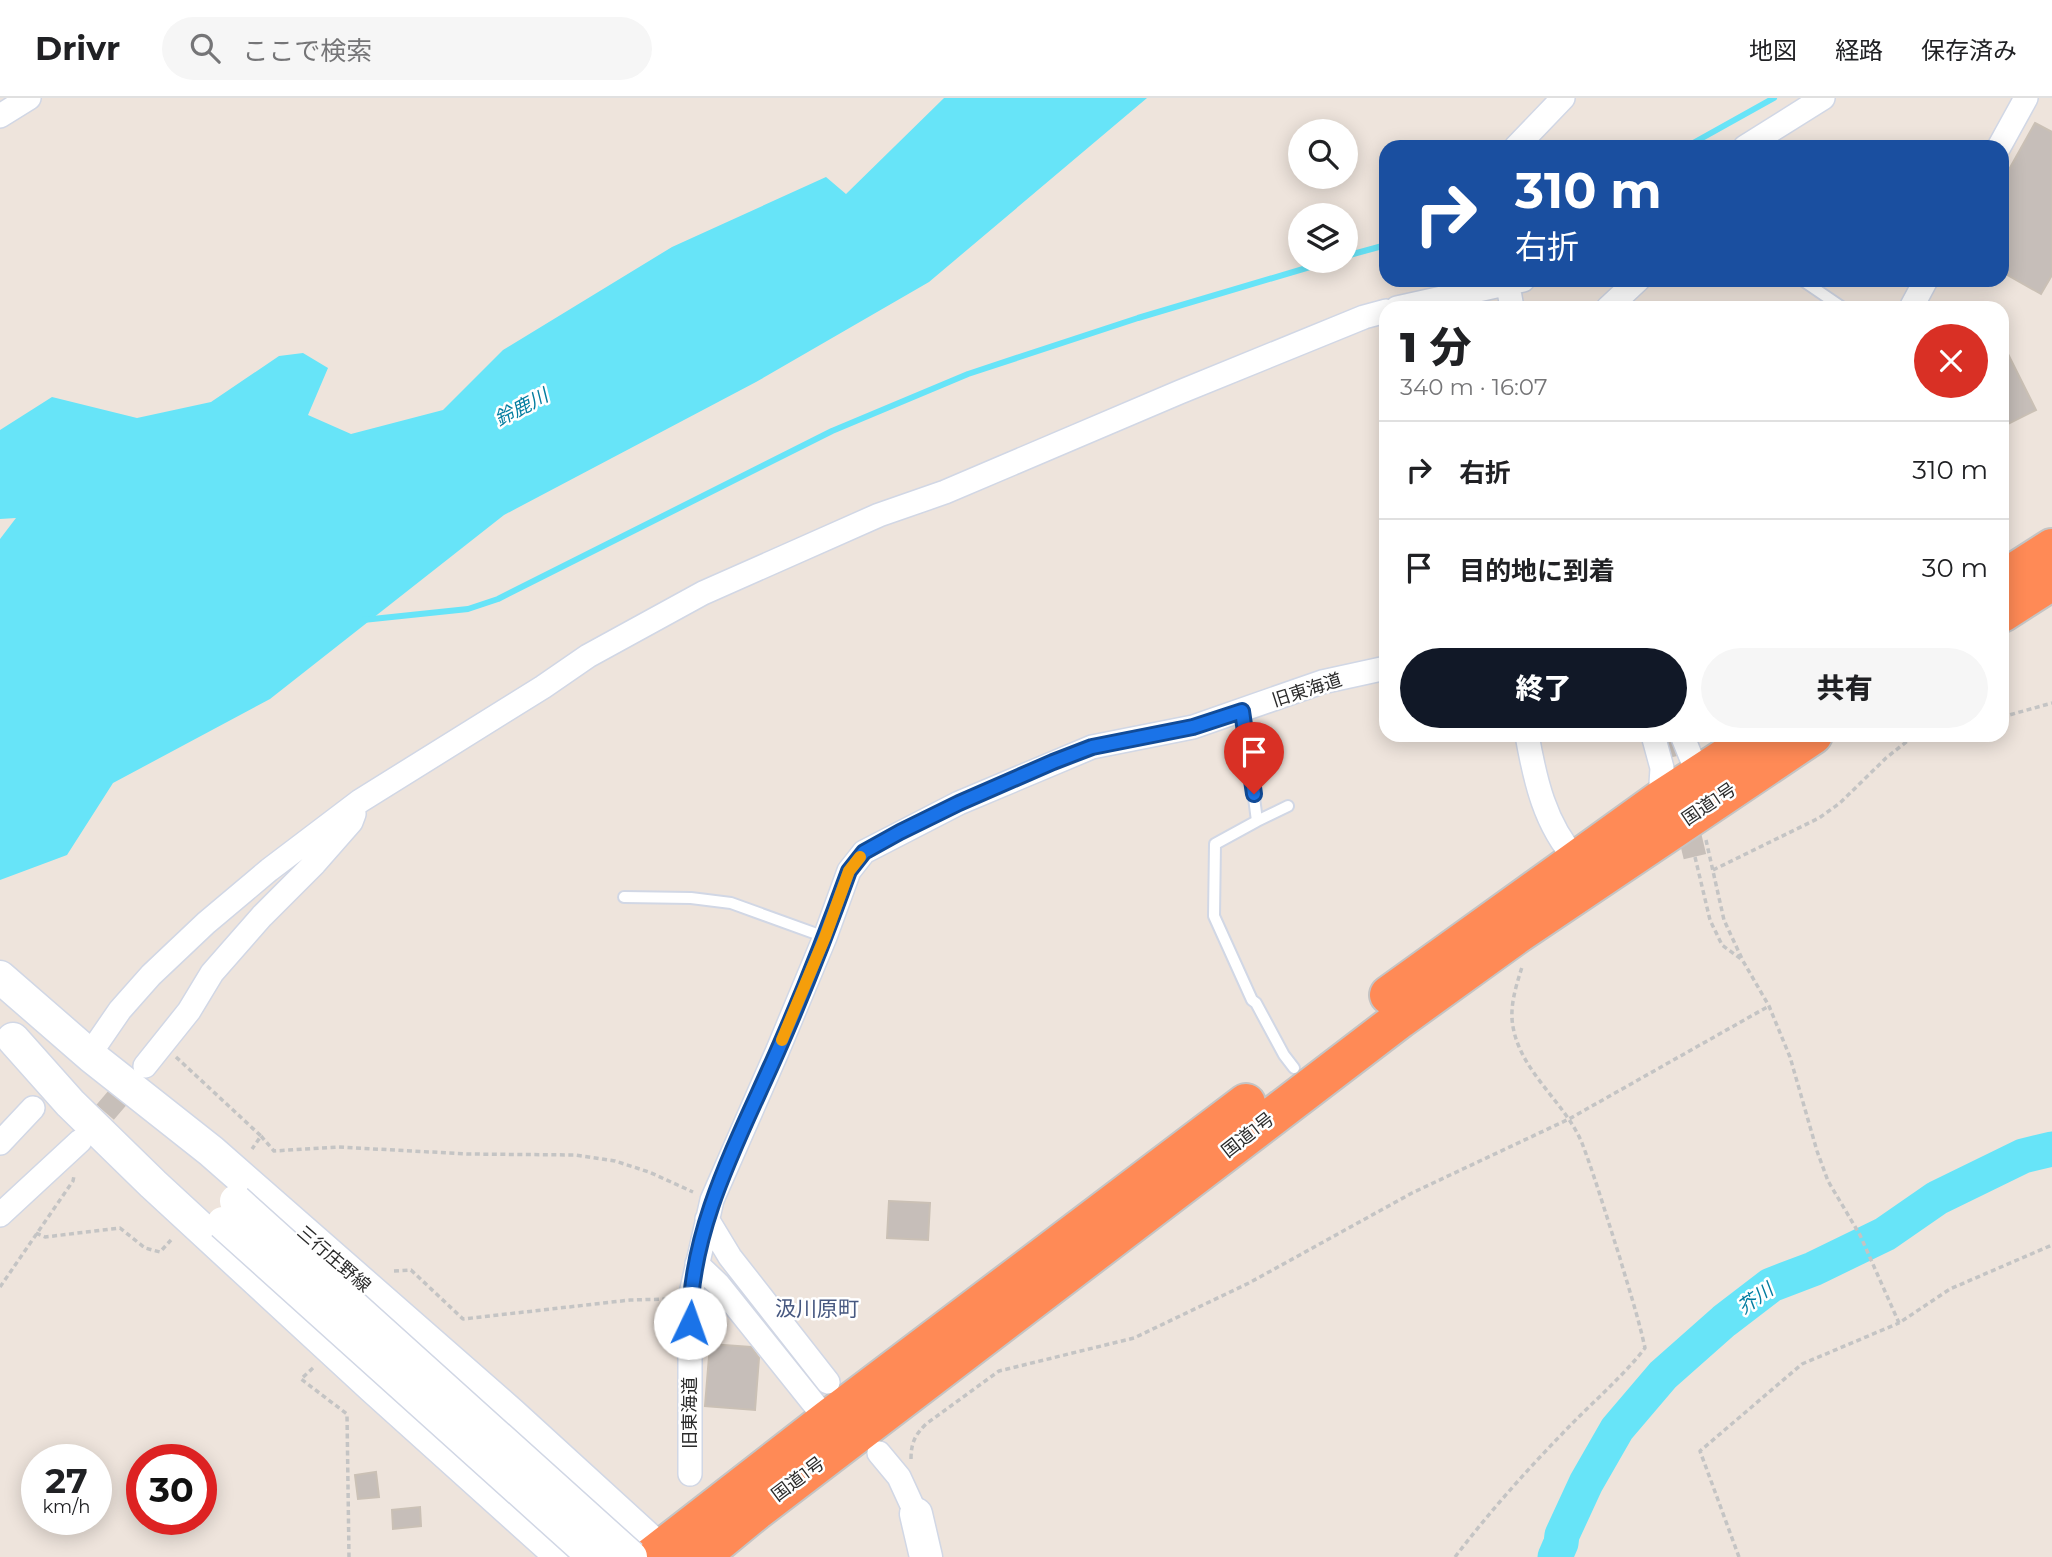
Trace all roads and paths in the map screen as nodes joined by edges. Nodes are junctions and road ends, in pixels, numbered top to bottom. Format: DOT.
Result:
graph roads {
  1 [pos="29,98"];
  2 [pos="1563,98"];
  3 [pos="1823,98"];
  4 [pos="2026,98"];
  5 [pos="0,116"];
  6 [pos="1523,140"];
  7 [pos="1756,140"];
  8 [pos="2003,140"];
  9 [pos="1493,287"];
  10 [pos="1630,287"];
  11 [pos="1812,287"];
  12 [pos="1429,301"];
  13 [pos="1616,301"];
  14 [pos="1833,301"];
  15 [pos="1379,313"];
  16 [pos="2052,548"];
  17 [pos="2009,576"];
  18 [pos="2052,581"];
  19 [pos="2009,609"];
  20 [pos="1379,670"];
  21 [pos="2052,703"];
  22 [pos="1242,711"];
  23 [pos="2009,715"];
  24 [pos="1528,742"];
  25 [pos="1655,742"];
  26 [pos="1685,742"];
  27 [pos="1749,742"];
  28 [pos="1802,742"];
  29 [pos="1906,742"];
  30 [pos="1705,769"];
  31 [pos="1660,800"];
  32 [pos="360,801"];
  33 [pos="1288,806"];
  34 [pos="1699,811"];
  35 [pos="1257,821"];
  36 [pos="1695,857"];
  37 [pos="1576,859"];
  38 [pos="1713,870"];
  39 [pos="624,897"];
  40 [pos="1520,933"];
  41 [pos="825,937"];
  42 [pos="1743,961"];
  43 [pos="0,977"];
  44 [pos="0,990"];
  45 [pos="1769,1006"];
  46 [pos="6,1033"];
  47 [pos="162,1045"];
  48 [pos="94,1059"];
  49 [pos="145,1066"];
  50 [pos="1294,1068"];
  51 [pos="33,1108"];
  52 [pos="1569,1119"];
  53 [pos="261,1136"];
  54 [pos="0,1143"];
  55 [pos="74,1148"];
  56 [pos="252,1149"];
  57 [pos="709,1209"];
  58 [pos="230,1212"];
  59 [pos="0,1215"];
  60 [pos="36,1233"];
  61 [pos="171,1240"];
  62 [pos="2052,1245"];
  63 [pos="698,1264"];
  64 [pos="394,1271"];
  65 [pos="0,1287"];
  66 [pos="690,1298"];
  67 [pos="1899,1323"];
  68 [pos="313,1368"];
  69 [pos="828,1382"];
  70 [pos="827,1420"];
  71 [pos="879,1453"];
  72 [pos="916,1469"];
  73 [pos="690,1474"];
  74 [pos="916,1514"];
  75 [pos="648,1555"];
  76 [pos="349,1557"];
  77 [pos="562,1557"];
  78 [pos="594,1557"];
  79 [pos="700,1557"];
  80 [pos="926,1557"];
  81 [pos="1455,1557"];
  82 [pos="1739,1557"];
  1 -- 5 [label="street"];
  2 -- 6 [label="street"];
  3 -- 7 [label="street"];
  4 -- 8 [label="street"];
  9 -- 12 [label="street"];
  10 -- 13 [label="street"];
  11 -- 14 [label="lane"];
  15 -- 32 [label="street"];
  16 -- 17 [label="highway"];
  18 -- 19 [label="highway"];
  20 -- 22 [label="street, 旧東海道"];
  21 -- 23 [label="path"];
  22 -- 35 [label="lane"];
  22 -- 41 [label="street, 旧東海道"];
  24 -- 37 [label="street"];
  25 -- 31 [label="street"];
  26 -- 30 [label="street"];
  27 -- 30 [label="highway, 国道1号"];
  28 -- 34 [label="highway, 国道1号"];
  29 -- 38 [label="path"];
  30 -- 31 [label="highway, 国道1号"];
  31 -- 37 [label="highway, 国道1号"];
  32 -- 47 [label="street"];
  32 -- 48 [label="street"];
  33 -- 35 [label="lane"];
  34 -- 38 [label="path"];
  34 -- 40 [label="highway, 国道1号"];
  35 -- 50 [label="lane"];
  36 -- 42 [label="path"];
  37 -- 50 [label="highway, 国道1号"];
  38 -- 42 [label="path"];
  39 -- 41 [label="lane"];
  40 -- 52 [label="path"];
  40 -- 79 [label="highway, 国道1号"];
  41 -- 57 [label="street, 旧東海道"];
  42 -- 45 [label="path"];
  43 -- 48 [label="main road, 三行庄野線"];
  44 -- 48 [label="main road, 三行庄野線"];
  45 -- 52 [label="path"];
  45 -- 67 [label="path"];
  46 -- 58 [label="main road, 三行庄野線"];
  46 -- 77 [label="main road, 三行庄野線"];
  47 -- 49 [label="street"];
  47 -- 53 [label="path"];
  48 -- 58 [label="main road, 三行庄野線"];
  48 -- 75 [label="main road, 三行庄野線"];
  50 -- 70 [label="highway, 国道1号"];
  51 -- 54 [label="street"];
  52 -- 72 [label="path"];
  52 -- 81 [label="path"];
  53 -- 56 [label="path"];
  53 -- 57 [label="path"];
  55 -- 59 [label="street"];
  55 -- 60 [label="path"];
  57 -- 63 [label="street, 旧東海道"];
  57 -- 69 [label="street"];
  58 -- 75 [label="main road, 三行庄野線, bridge"];
  58 -- 78 [label="main road, 三行庄野線, bridge"];
  60 -- 61 [label="path"];
  60 -- 65 [label="path"];
  62 -- 67 [label="path"];
  63 -- 66 [label="street, 旧東海道"];
  63 -- 70 [label="street"];
  64 -- 66 [label="path"];
  66 -- 73 [label="street, 旧東海道"];
  67 -- 82 [label="path"];
  68 -- 76 [label="path"];
  70 -- 75 [label="highway, 国道1号"];
  71 -- 74 [label="street"];
  74 -- 80 [label="main road"];
}
